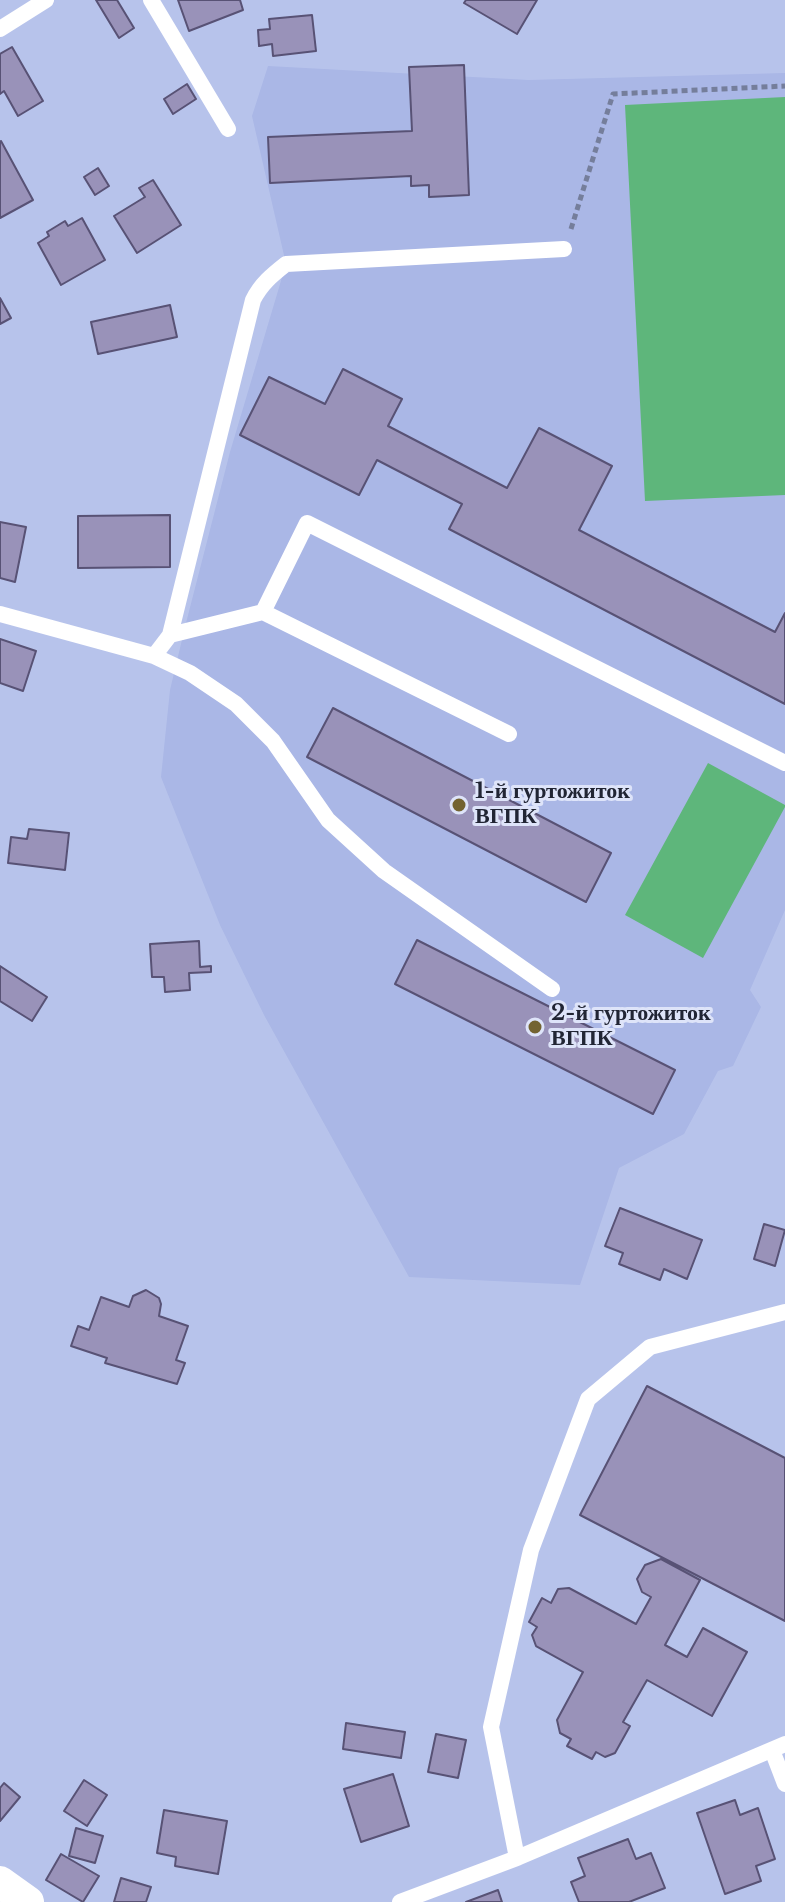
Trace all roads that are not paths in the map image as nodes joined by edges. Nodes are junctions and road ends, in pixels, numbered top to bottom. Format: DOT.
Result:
graph roads {
  1 [pos="46,0"];
  2 [pos="151,0"];
  3 [pos="0,29"];
  4 [pos="228,129"];
  5 [pos="564,249"];
  6 [pos="263,612"];
  7 [pos="0,614"];
  8 [pos="170,635"];
  9 [pos="154,656"];
  10 [pos="509,734"];
  11 [pos="785,763"];
  12 [pos="552,989"];
  13 [pos="785,1312"];
  14 [pos="778,1747"];
  15 [pos="785,1784"];
  16 [pos="517,1858"];
  17 [pos="0,1882"];
  18 [pos="28,1902"];
  19 [pos="400,1902"];
  1 -- 3 [label="lane"];
  2 -- 4 [label="lane"];
  5 -- 8 [label="lane"];
  6 -- 8 [label="lane"];
  6 -- 10 [label="lane"];
  6 -- 11 [label="lane"];
  7 -- 9 [label="lane"];
  8 -- 9 [label="lane"];
  9 -- 12 [label="lane"];
  13 -- 16 [label="lane"];
  14 -- 15 [label="lane"];
  14 -- 16 [label="lane"];
  16 -- 19 [label="lane"];
  17 -- 18 [label="street"];
}
